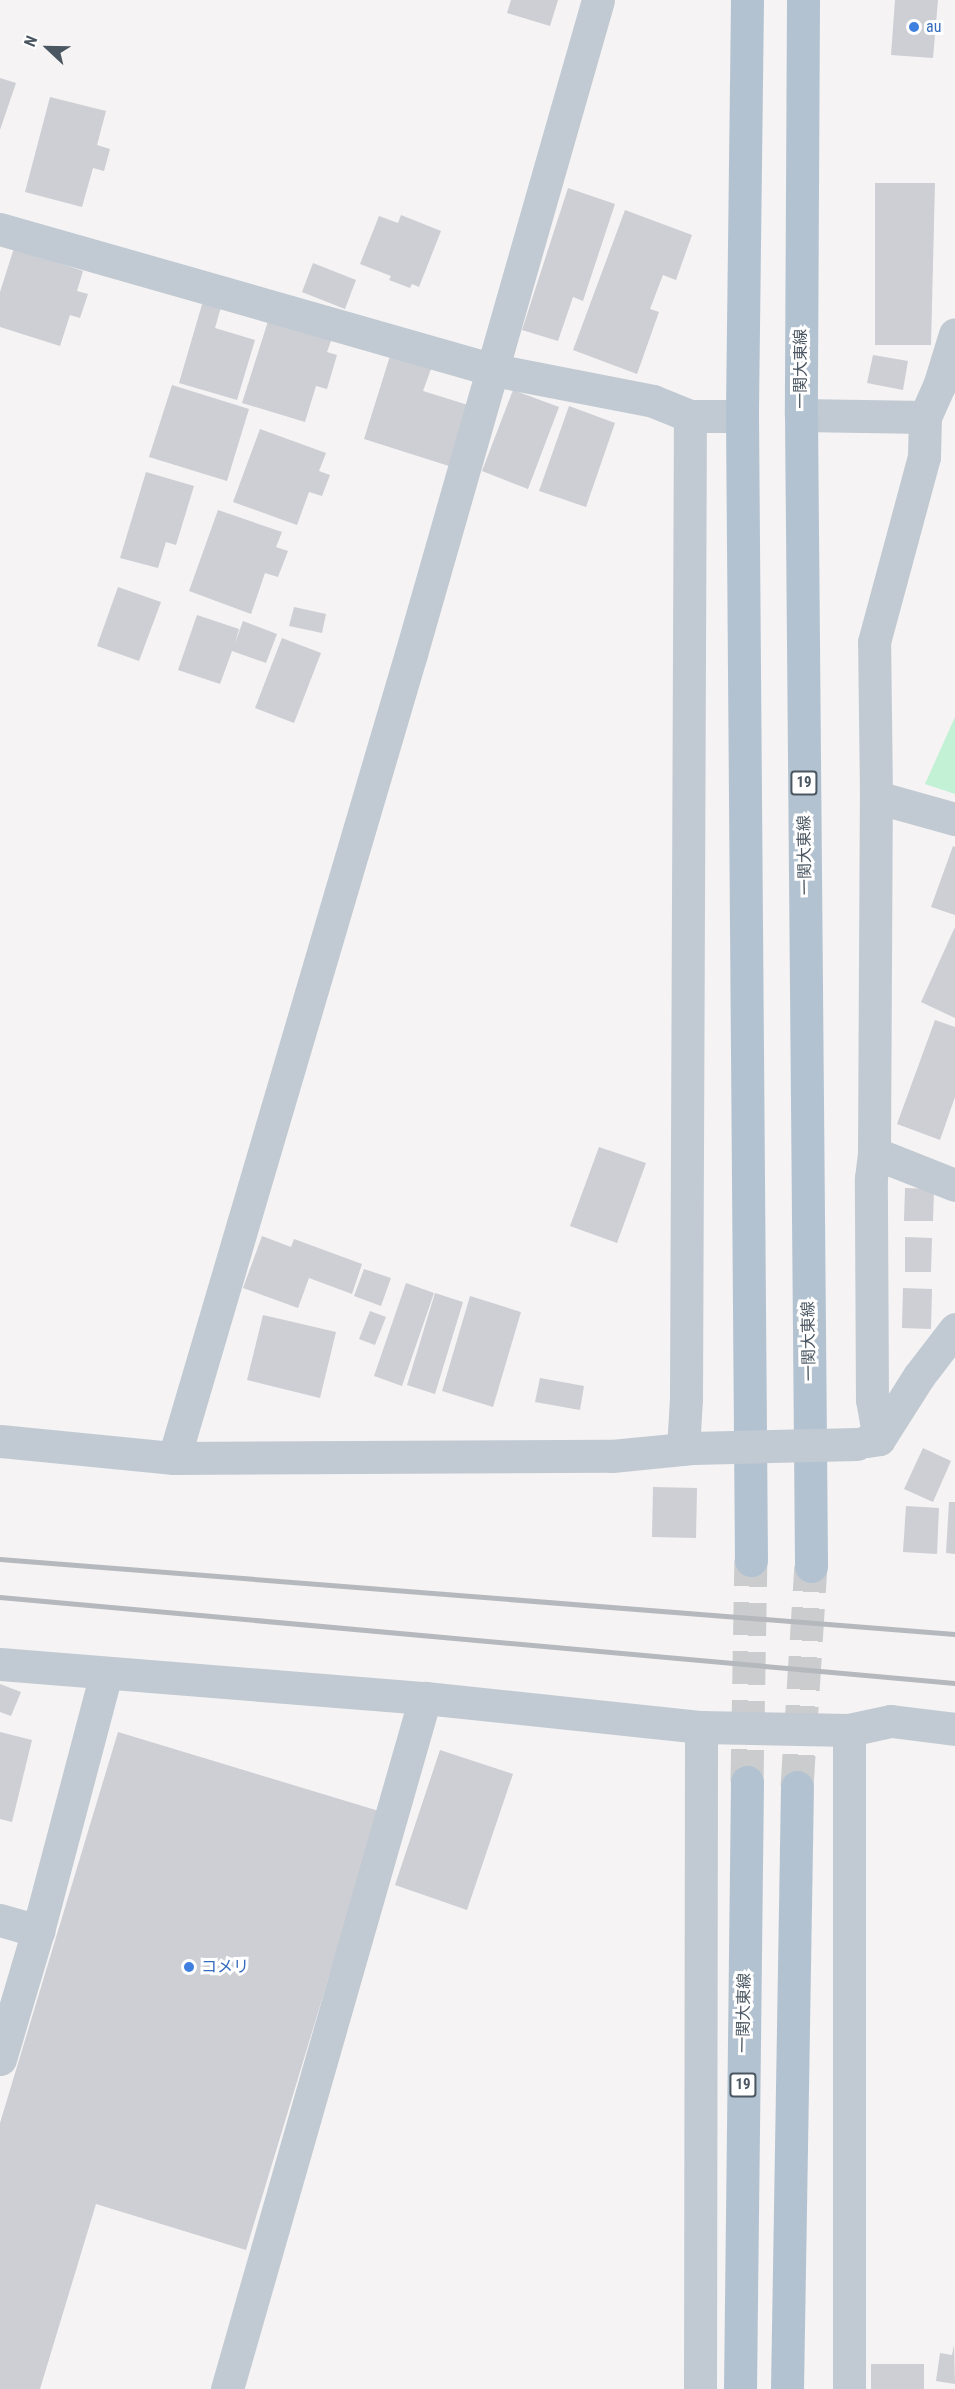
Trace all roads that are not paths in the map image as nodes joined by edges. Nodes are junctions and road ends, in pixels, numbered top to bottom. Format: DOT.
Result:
graph roads {
  1 [pos="598,0"];
  2 [pos="747,0"];
  3 [pos="803,0"];
  4 [pos="0,229"];
  5 [pos="955,334"];
  6 [pos="494,370"];
  7 [pos="801,415"];
  8 [pos="690,416"];
  9 [pos="742,416"];
  10 [pos="925,417"];
  11 [pos="876,797"];
  12 [pos="955,819"];
  13 [pos="874,1154"];
  14 [pos="955,1185"];
  15 [pos="955,1329"];
  16 [pos="0,1441"];
  17 [pos="868,1441"];
  18 [pos="688,1448"];
  19 [pos="174,1458"];
  20 [pos="751,1560"];
  21 [pos="811,1566"];
  22 [pos="0,1664"];
  23 [pos="106,1674"];
  24 [pos="425,1698"];
  25 [pos="701,1727"];
  26 [pos="955,1729"];
  27 [pos="849,1730"];
  28 [pos="747,1782"];
  29 [pos="797,1787"];
  30 [pos="0,1920"];
  31 [pos="38,1931"];
  32 [pos="0,2059"];
  33 [pos="227,2389"];
  34 [pos="700,2389"];
  35 [pos="740,2389"];
  36 [pos="787,2389"];
  37 [pos="849,2389"];
  1 -- 6 [label="street"];
  2 -- 9 [label="main road"];
  3 -- 7 [label="main road, 一関大東線 / 19"];
  4 -- 6 [label="street"];
  5 -- 10 [label="street"];
  6 -- 8 [label="street"];
  6 -- 19 [label="street"];
  7 -- 10 [label="street"];
  7 -- 21 [label="main road, 一関大東線 / 19"];
  8 -- 9 [label="street"];
  8 -- 18 [label="street"];
  9 -- 20 [label="main road"];
  10 -- 11 [label="street"];
  11 -- 12 [label="street"];
  11 -- 13 [label="street"];
  13 -- 14 [label="street"];
  13 -- 17 [label="street"];
  15 -- 17 [label="street"];
  16 -- 19 [label="street"];
  17 -- 18 [label="street, bridge"];
  18 -- 19 [label="street"];
  22 -- 23 [label="street"];
  23 -- 24 [label="street"];
  23 -- 31 [label="street"];
  24 -- 25 [label="street"];
  24 -- 33 [label="street"];
  25 -- 27 [label="street"];
  25 -- 34 [label="street"];
  26 -- 27 [label="street"];
  27 -- 37 [label="street"];
  28 -- 35 [label="main road, 一関大東線 / 19"];
  29 -- 36 [label="main road"];
  30 -- 31 [label="street"];
  31 -- 32 [label="street"];
}
